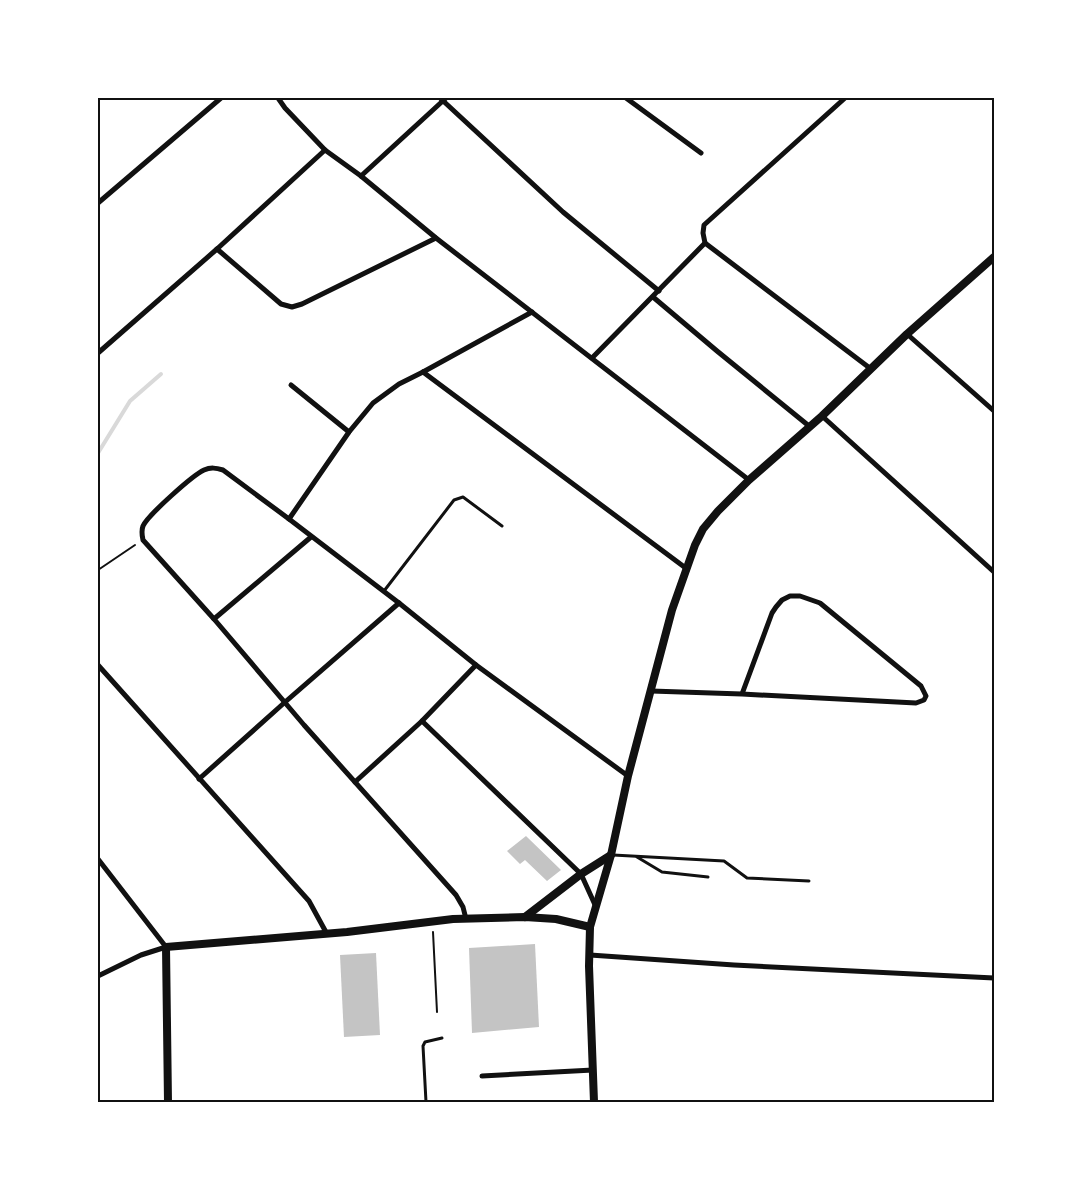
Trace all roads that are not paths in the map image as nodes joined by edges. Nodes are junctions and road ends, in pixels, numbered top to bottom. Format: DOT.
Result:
graph roads {
  1 [pos="221,98"];
  2 [pos="278,98"];
  3 [pos="443,98"];
  4 [pos="626,98"];
  5 [pos="845,98"];
  6 [pos="325,150"];
  7 [pos="701,153"];
  8 [pos="361,176"];
  9 [pos="98,203"];
  10 [pos="436,238"];
  11 [pos="705,243"];
  12 [pos="217,249"];
  13 [pos="994,257"];
  14 [pos="659,291"];
  15 [pos="652,297"];
  16 [pos="532,312"];
  17 [pos="907,334"];
  18 [pos="98,353"];
  19 [pos="592,358"];
  20 [pos="871,369"];
  21 [pos="423,372"];
  22 [pos="291,385"];
  23 [pos="994,411"];
  24 [pos="822,416"];
  25 [pos="809,426"];
  26 [pos="349,432"];
  27 [pos="749,480"];
  28 [pos="289,519"];
  29 [pos="502,526"];
  30 [pos="311,537"];
  31 [pos="687,569"];
  32 [pos="994,572"];
  33 [pos="384,591"];
  34 [pos="399,603"];
  35 [pos="214,619"];
  36 [pos="476,664"];
  37 [pos="98,665"];
  38 [pos="651,691"];
  39 [pos="742,694"];
  40 [pos="284,703"];
  41 [pos="422,721"];
  42 [pos="628,776"];
  43 [pos="199,779"];
  44 [pos="355,782"];
  45 [pos="611,855"];
  46 [pos="636,856"];
  47 [pos="98,859"];
  48 [pos="581,874"];
  49 [pos="708,877"];
  50 [pos="809,881"];
  51 [pos="596,908"];
  52 [pos="525,917"];
  53 [pos="466,919"];
  54 [pos="590,927"];
  55 [pos="327,934"];
  56 [pos="166,947"];
  57 [pos="590,955"];
  58 [pos="98,976"];
  59 [pos="994,978"];
  60 [pos="442,1038"];
  61 [pos="593,1070"];
  62 [pos="483,1076"];
  63 [pos="168,1102"];
  64 [pos="426,1102"];
  65 [pos="594,1102"];
  1 -- 9 [label="street"];
  2 -- 6 [label="street"];
  3 -- 8 [label="street"];
  3 -- 14 [label="street"];
  4 -- 7 [label="street"];
  5 -- 11 [label="street"];
  6 -- 8 [label="street"];
  6 -- 12 [label="street"];
  8 -- 10 [label="street"];
  10 -- 12 [label="street"];
  10 -- 16 [label="street"];
  11 -- 14 [label="street"];
  11 -- 20 [label="street"];
  12 -- 18 [label="street"];
  13 -- 17 [label="main road"];
  14 -- 15 [label="street"];
  15 -- 19 [label="street"];
  15 -- 25 [label="street"];
  16 -- 19 [label="street"];
  16 -- 21 [label="street"];
  17 -- 20 [label="main road"];
  17 -- 23 [label="street"];
  19 -- 27 [label="street"];
  20 -- 24 [label="main road"];
  21 -- 26 [label="street"];
  21 -- 31 [label="street"];
  22 -- 26 [label="street"];
  24 -- 25 [label="main road"];
  24 -- 32 [label="street"];
  25 -- 27 [label="main road"];
  26 -- 28 [label="street"];
  27 -- 31 [label="main road"];
  28 -- 30 [label="street"];
  28 -- 35 [label="street"];
  29 -- 33 [label="lane"];
  30 -- 33 [label="street"];
  30 -- 35 [label="street"];
  31 -- 38 [label="main road"];
  33 -- 34 [label="street"];
  34 -- 36 [label="street"];
  34 -- 40 [label="street"];
  35 -- 40 [label="street"];
  36 -- 41 [label="street"];
  36 -- 42 [label="street"];
  37 -- 43 [label="street"];
  38 -- 39 [label="street"];
  38 -- 42 [label="main road"];
  39 -- 39 [label="street"];
  40 -- 43 [label="street"];
  40 -- 44 [label="street"];
  41 -- 44 [label="street"];
  41 -- 48 [label="street"];
  42 -- 45 [label="main road"];
  43 -- 55 [label="street"];
  44 -- 53 [label="street"];
  45 -- 46 [label="lane"];
  45 -- 48 [label="main road"];
  45 -- 51 [label="main road"];
  46 -- 49 [label="lane"];
  46 -- 50 [label="lane"];
  47 -- 56 [label="street"];
  48 -- 51 [label="street"];
  48 -- 52 [label="main road"];
  51 -- 54 [label="main road"];
  52 -- 53 [label="main road"];
  52 -- 54 [label="main road"];
  53 -- 55 [label="main road"];
  54 -- 57 [label="main road"];
  55 -- 56 [label="main road"];
  56 -- 58 [label="street"];
  56 -- 63 [label="main road"];
  57 -- 59 [label="street"];
  57 -- 61 [label="main road"];
  60 -- 64 [label="lane"];
  61 -- 62 [label="street"];
  61 -- 65 [label="main road"];
}
